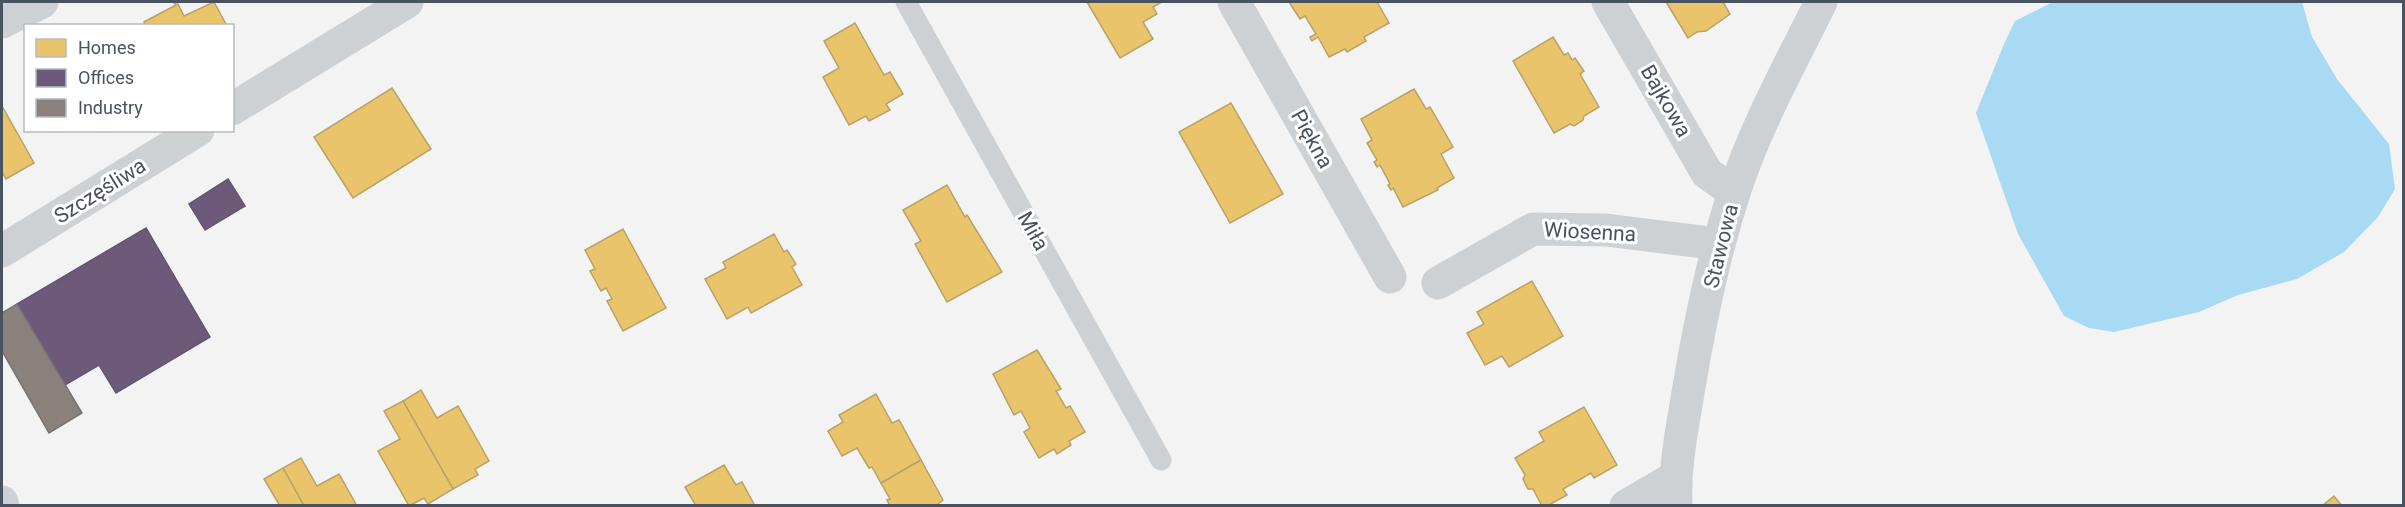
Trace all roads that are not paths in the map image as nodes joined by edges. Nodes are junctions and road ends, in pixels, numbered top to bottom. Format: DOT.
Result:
graph roads {
  1 [pos="42,2"];
  2 [pos="407,2"];
  3 [pos="906,2"];
  4 [pos="1234,2"];
  5 [pos="1608,2"];
  6 [pos="1821,2"];
  7 [pos="2,22"];
  8 [pos="234,108"];
  9 [pos="195,132"];
  10 [pos="1734,192"];
  11 [pos="1719,244"];
  12 [pos="2,251"];
  13 [pos="1390,277"];
  14 [pos="1438,283"];
  15 [pos="1161,460"];
  16 [pos="1675,492"];
  17 [pos="1626,506"];
  1 -- 7 [label="street"];
  2 -- 8 [label="street"];
  3 -- 15 [label="lane, Miła"];
  4 -- 13 [label="street, Piękna"];
  5 -- 10 [label="street, Bajkowa"];
  6 -- 10 [label="street, Stawowa"];
  9 -- 12 [label="street, Szczęśliwa"];
  10 -- 11 [label="street, Stawowa"];
  11 -- 14 [label="street, Wiosenna"];
  11 -- 16 [label="street, Stawowa"];
  16 -- 17 [label="street"];
}
